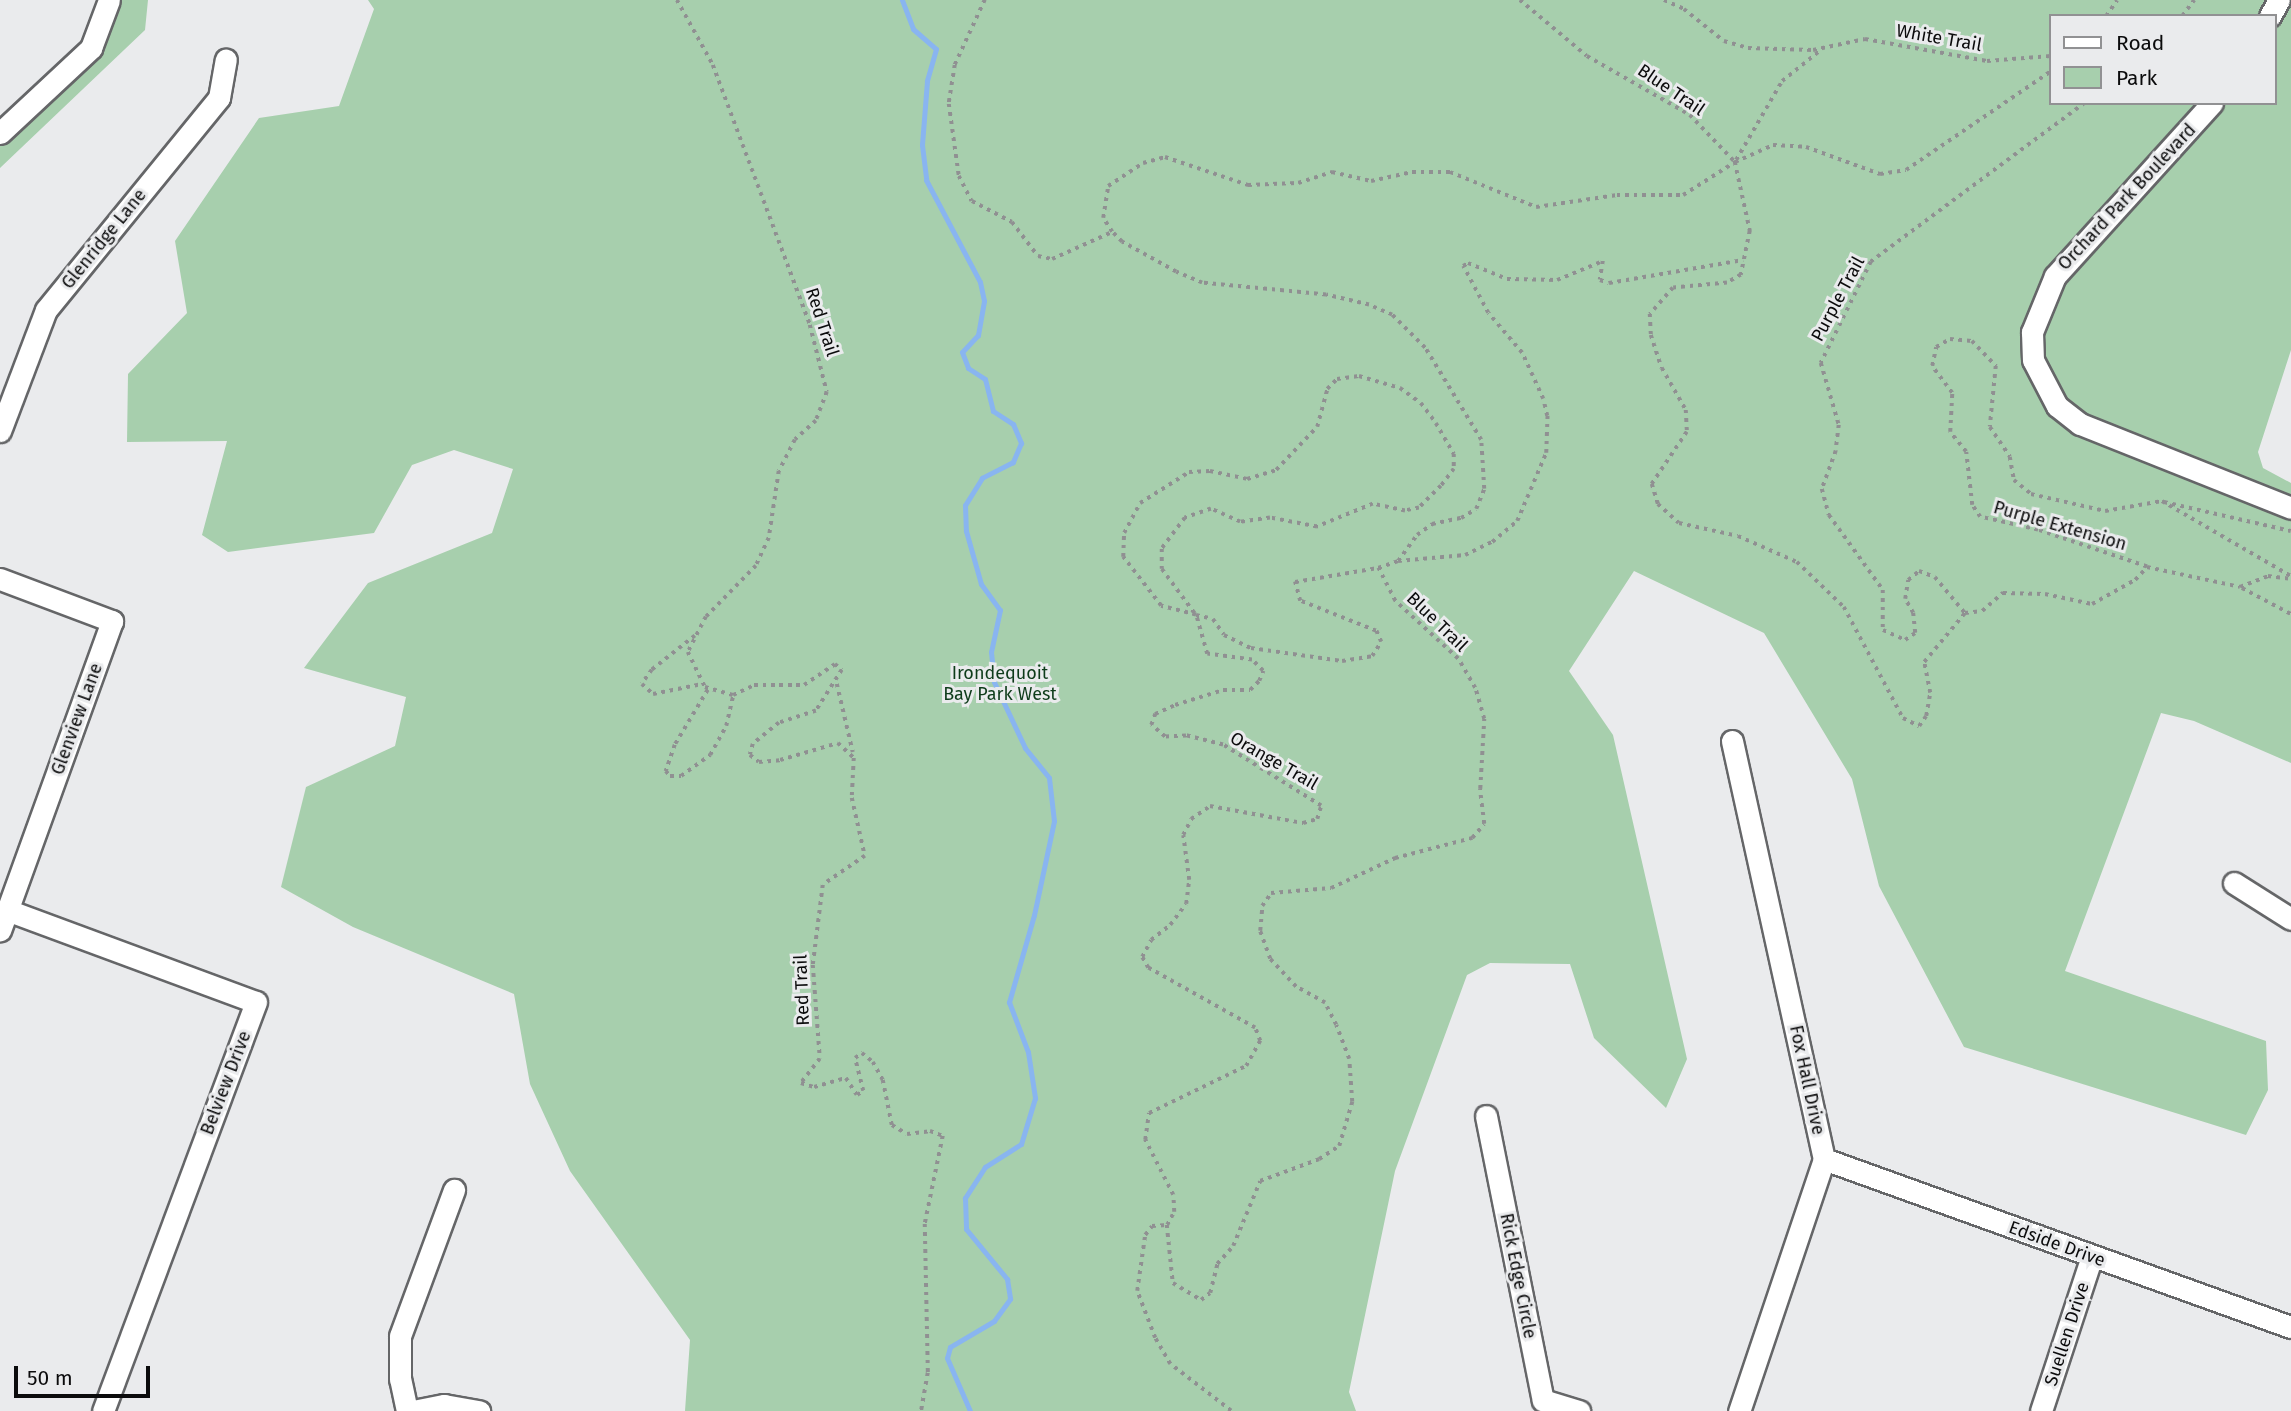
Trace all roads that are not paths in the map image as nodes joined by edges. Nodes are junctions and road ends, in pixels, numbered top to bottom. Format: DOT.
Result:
graph roads {
  1 [pos="109,0"];
  2 [pos="226,60"];
  3 [pos="2210,105"];
  4 [pos="0,133"];
  5 [pos="0,431"];
  6 [pos="2291,508"];
  7 [pos="0,579"];
  8 [pos="1732,741"];
  9 [pos="2234,883"];
  10 [pos="2291,919"];
  11 [pos="4,920"];
  12 [pos="1486,1116"];
  13 [pos="1824,1159"];
  14 [pos="454,1190"];
  15 [pos="2092,1256"];
  16 [pos="2291,1327"];
  17 [pos="103,1411"];
  18 [pos="407,1411"];
  19 [pos="413,1411"];
  20 [pos="479,1411"];
  21 [pos="1579,1411"];
  22 [pos="1739,1411"];
  23 [pos="2041,1411"];
  1 -- 4 [label="street"];
  2 -- 5 [label="street, Glenridge Lane"];
  3 -- 6 [label="street, Orchard Park Boulevard"];
  7 -- 11 [label="street, Glenview Lane"];
  8 -- 13 [label="street, Fox Hall Drive"];
  9 -- 10 [label="street"];
  11 -- 17 [label="street, Belview Drive"];
  12 -- 21 [label="street, Rick Edge Circle"];
  13 -- 15 [label="street, Edside Drive"];
  13 -- 22 [label="street, Fox Hall Drive"];
  14 -- 18 [label="street"];
  15 -- 16 [label="street, Edside Drive"];
  15 -- 23 [label="street, Suellen Drive"];
  19 -- 20 [label="street"];
}
